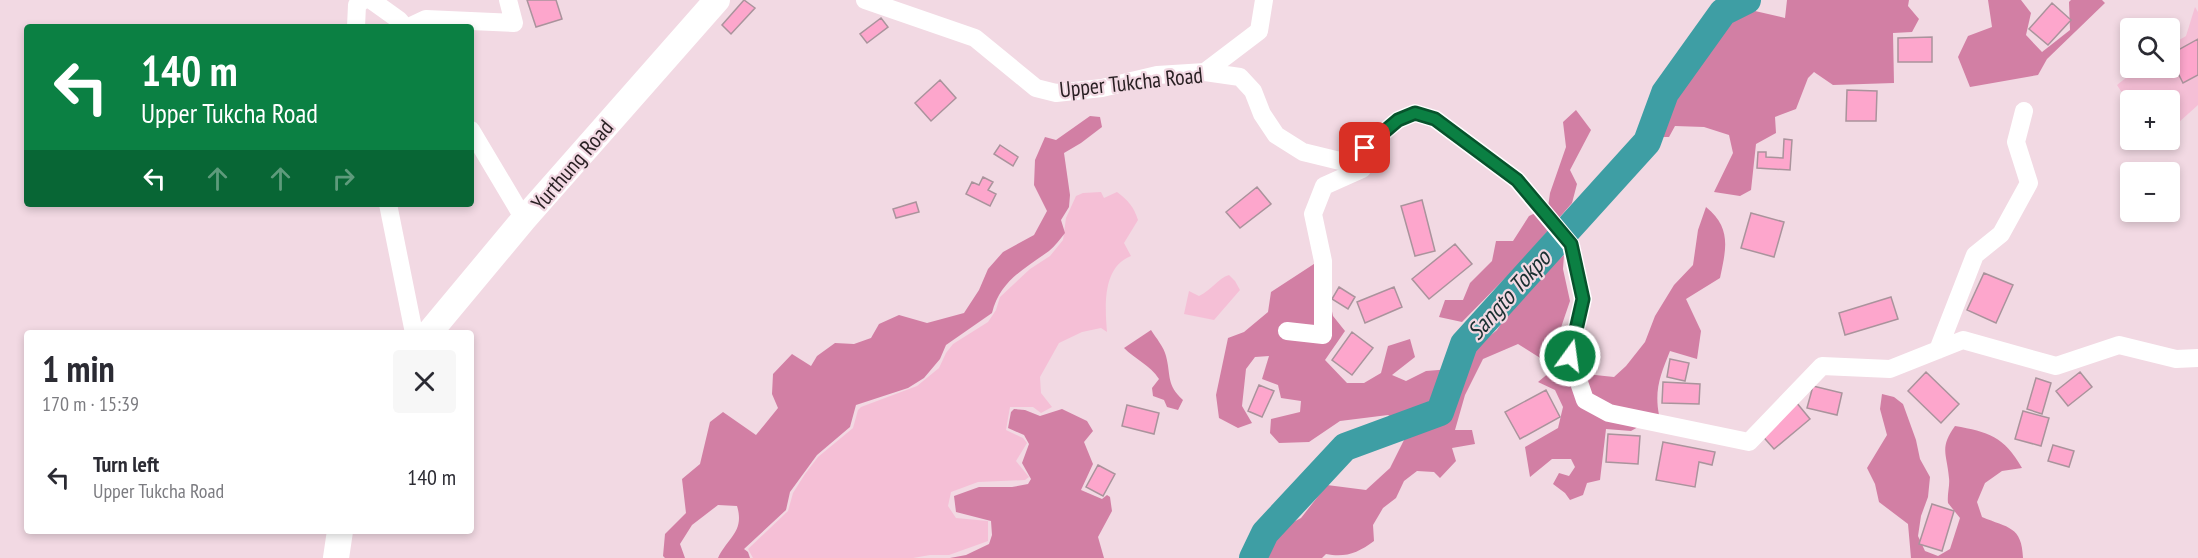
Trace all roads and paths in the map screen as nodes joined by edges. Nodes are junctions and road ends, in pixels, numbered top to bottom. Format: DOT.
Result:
graph roads {
  1 [pos="363,0"];
  2 [pos="371,0"];
  3 [pos="397,0"];
  4 [pos="508,0"];
  5 [pos="717,0"];
  6 [pos="865,0"];
  7 [pos="1264,0"];
  8 [pos="356,24"];
  9 [pos="403,24"];
  10 [pos="404,24"];
  11 [pos="408,24"];
  12 [pos="1205,72"];
  13 [pos="2024,111"];
  14 [pos="474,135"];
  15 [pos="1365,148"];
  16 [pos="389,207"];
  17 [pos="524,219"];
  18 [pos="413,330"];
  19 [pos="432,330"];
  20 [pos="1287,331"];
  21 [pos="1938,350"];
  22 [pos="2198,358"];
  23 [pos="340,534"];
  24 [pos="336,558"];
  1 -- 8 [label="street"];
  2 -- 9 [label="street"];
  3 -- 10 [label="street"];
  4 -- 11 [label="street"];
  5 -- 17 [label="main road, Yurthung Road"];
  6 -- 12 [label="street, Upper Tukcha Road"];
  7 -- 12 [label="street"];
  12 -- 15 [label="street, Upper Tukcha Road"];
  13 -- 21 [label="street"];
  14 -- 17 [label="street"];
  15 -- 20 [label="street"];
  15 -- 21 [label="street, Upper Tukcha Road"];
  16 -- 18 [label="street"];
  17 -- 19 [label="main road, Yurthung Road"];
  21 -- 22 [label="street, Upper Tukcha Road"];
  23 -- 24 [label="main road"];
}
